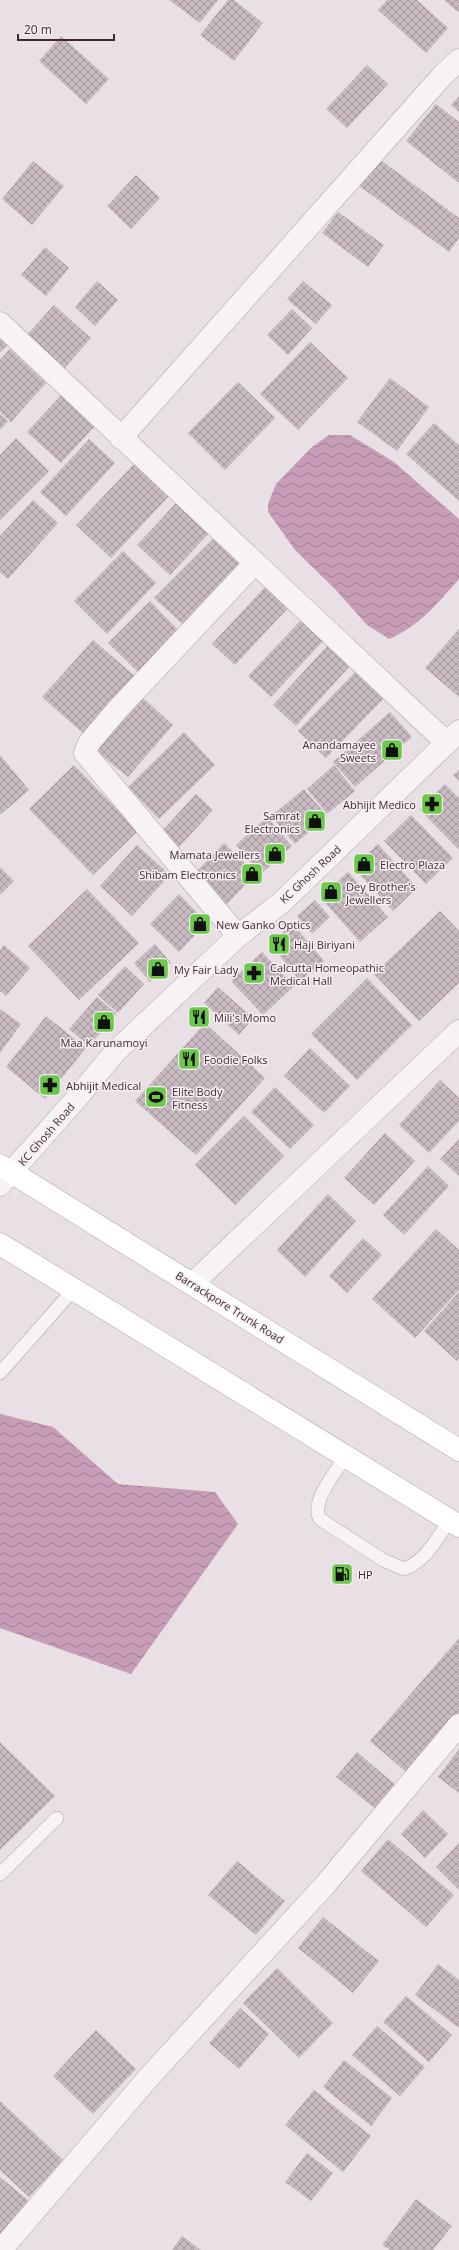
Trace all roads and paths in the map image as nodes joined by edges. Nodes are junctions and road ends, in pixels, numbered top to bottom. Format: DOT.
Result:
graph roads {
  1 [pos="459,60"];
  2 [pos="0,323"];
  3 [pos="122,438"];
  4 [pos="255,563"];
  5 [pos="453,737"];
  6 [pos="238,936"];
  7 [pos="456,1041"];
  8 [pos="4,1174"];
  9 [pos="0,1244"];
  10 [pos="192,1284"];
  11 [pos="74,1289"];
  12 [pos="0,1373"];
  13 [pos="459,1450"];
  14 [pos="346,1456"];
  15 [pos="455,1523"];
  16 [pos="458,1728"];
  17 [pos="57,1818"];
  18 [pos="0,1874"];
  19 [pos="1,2250"];
  1 -- 3 [label="street"];
  2 -- 3 [label="street"];
  3 -- 4 [label="street"];
  4 -- 5 [label="street"];
  4 -- 6 [label="street"];
  5 -- 6 [label="street, KC Ghosh Road"];
  6 -- 8 [label="street, KC Ghosh Road"];
  7 -- 10 [label="street"];
  8 -- 10 [label="main road, Barrackpore Trunk Road"];
  9 -- 11 [label="main road"];
  10 -- 13 [label="main road, Barrackpore Trunk Road"];
  11 -- 12 [label="lane"];
  11 -- 14 [label="main road"];
  14 -- 15 [label="main road"];
  14 -- 15 [label="lane"];
  16 -- 19 [label="street"];
  17 -- 18 [label="lane"];
}
